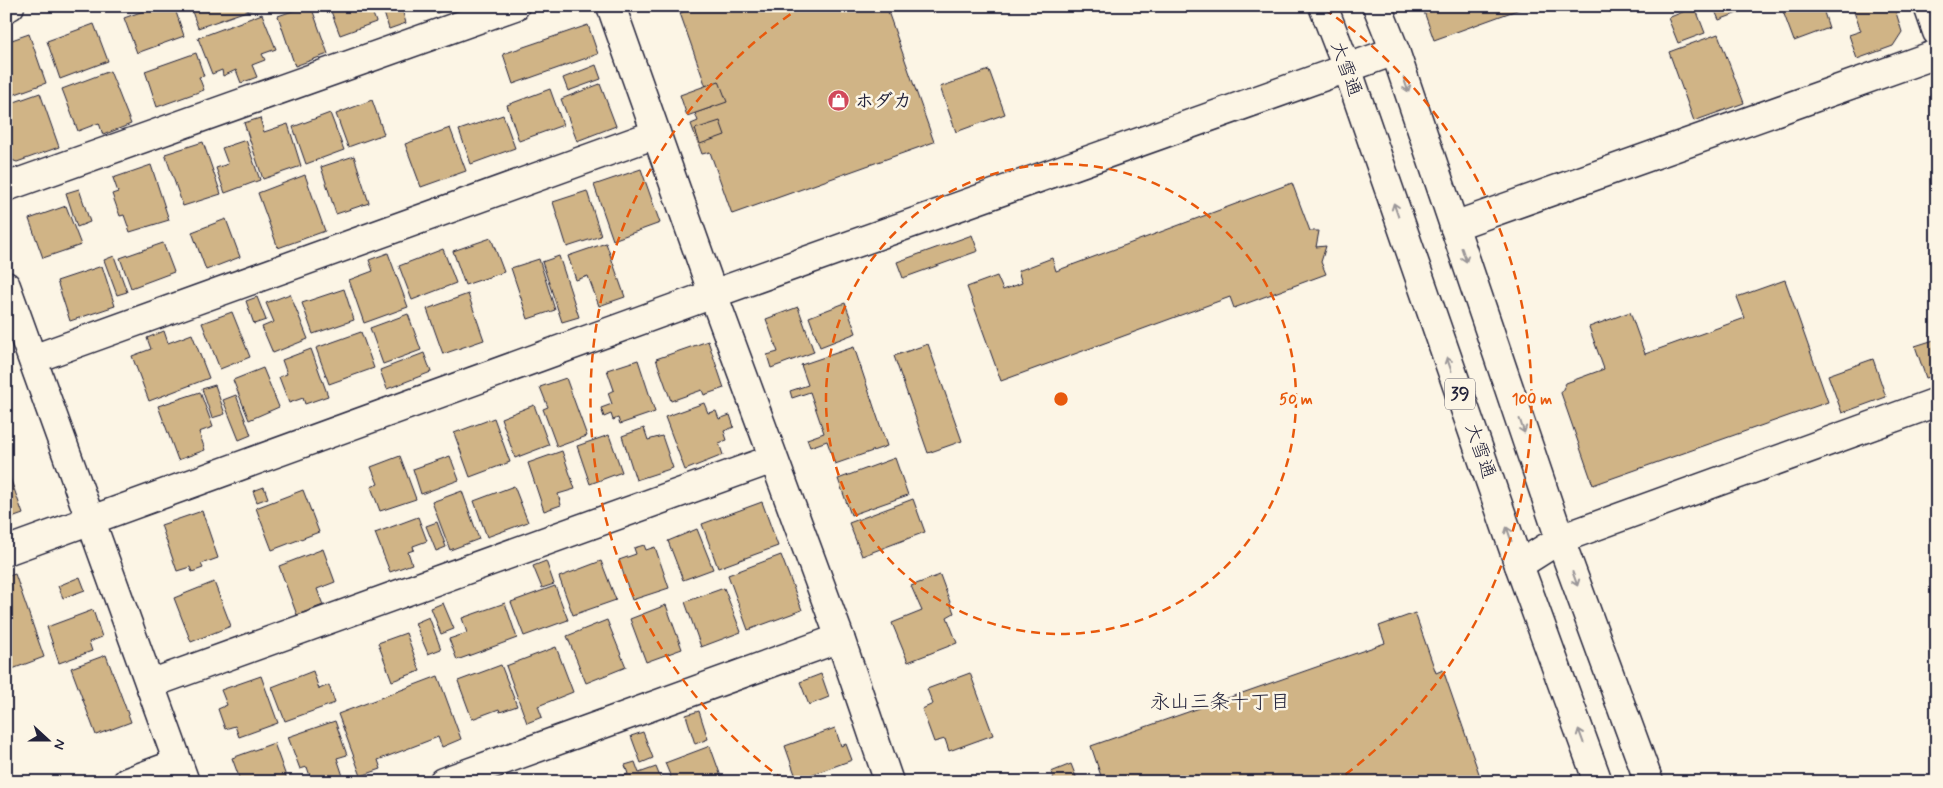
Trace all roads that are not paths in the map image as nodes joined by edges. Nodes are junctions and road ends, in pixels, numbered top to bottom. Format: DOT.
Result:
graph roads {
  1 [pos="10,6"];
  2 [pos="515,6"];
  3 [pos="611,6"];
  4 [pos="1323,6"];
  5 [pos="1377,6"];
  6 [pos="1928,6"];
  7 [pos="6,8"];
  8 [pos="1937,32"];
  9 [pos="1395,51"];
  10 [pos="1937,54"];
  11 [pos="1347,68"];
  12 [pos="656,134"];
  13 [pos="6,187"];
  14 [pos="1454,226"];
  15 [pos="6,286"];
  16 [pos="713,294"];
  17 [pos="33,359"];
  18 [pos="1937,402"];
  19 [pos="773,458"];
  20 [pos="91,520"];
  21 [pos="1560,539"];
  22 [pos="6,551"];
  23 [pos="1519,565"];
  24 [pos="840,638"];
  25 [pos="150,684"];
  26 [pos="182,772"];
  27 [pos="886,781"];
  28 [pos="126,782"];
  29 [pos="443,782"];
  30 [pos="1598,782"];
  31 [pos="1649,782"];
  1 -- 7 [label="main road"];
  2 -- 13 [label="main road"];
  3 -- 12 [label="main road"];
  4 -- 11 [label="main road, 大雪通 / 39"];
  5 -- 9 [label="main road"];
  6 -- 8 [label="main road"];
  9 -- 11 [label="main road"];
  9 -- 14 [label="main road, one-way"];
  10 -- 14 [label="main road"];
  11 -- 16 [label="main road"];
  23 -- 11 [label="main road, 大雪通 / 39, one-way"];
  12 -- 16 [label="main road"];
  12 -- 17 [label="main road"];
  14 -- 21 [label="main road, one-way"];
  15 -- 17 [label="main road"];
  16 -- 19 [label="main road"];
  16 -- 20 [label="main road"];
  17 -- 20 [label="main road"];
  18 -- 21 [label="main road"];
  19 -- 24 [label="main road"];
  19 -- 25 [label="main road"];
  20 -- 22 [label="main road"];
  20 -- 25 [label="main road"];
  21 -- 23 [label="main road"];
  21 -- 31 [label="main road, one-way"];
  30 -- 23 [label="main road, 大雪通 / 39, one-way"];
  24 -- 27 [label="main road"];
  24 -- 29 [label="main road"];
  25 -- 26 [label="main road"];
  26 -- 28 [label="main road"];
}
